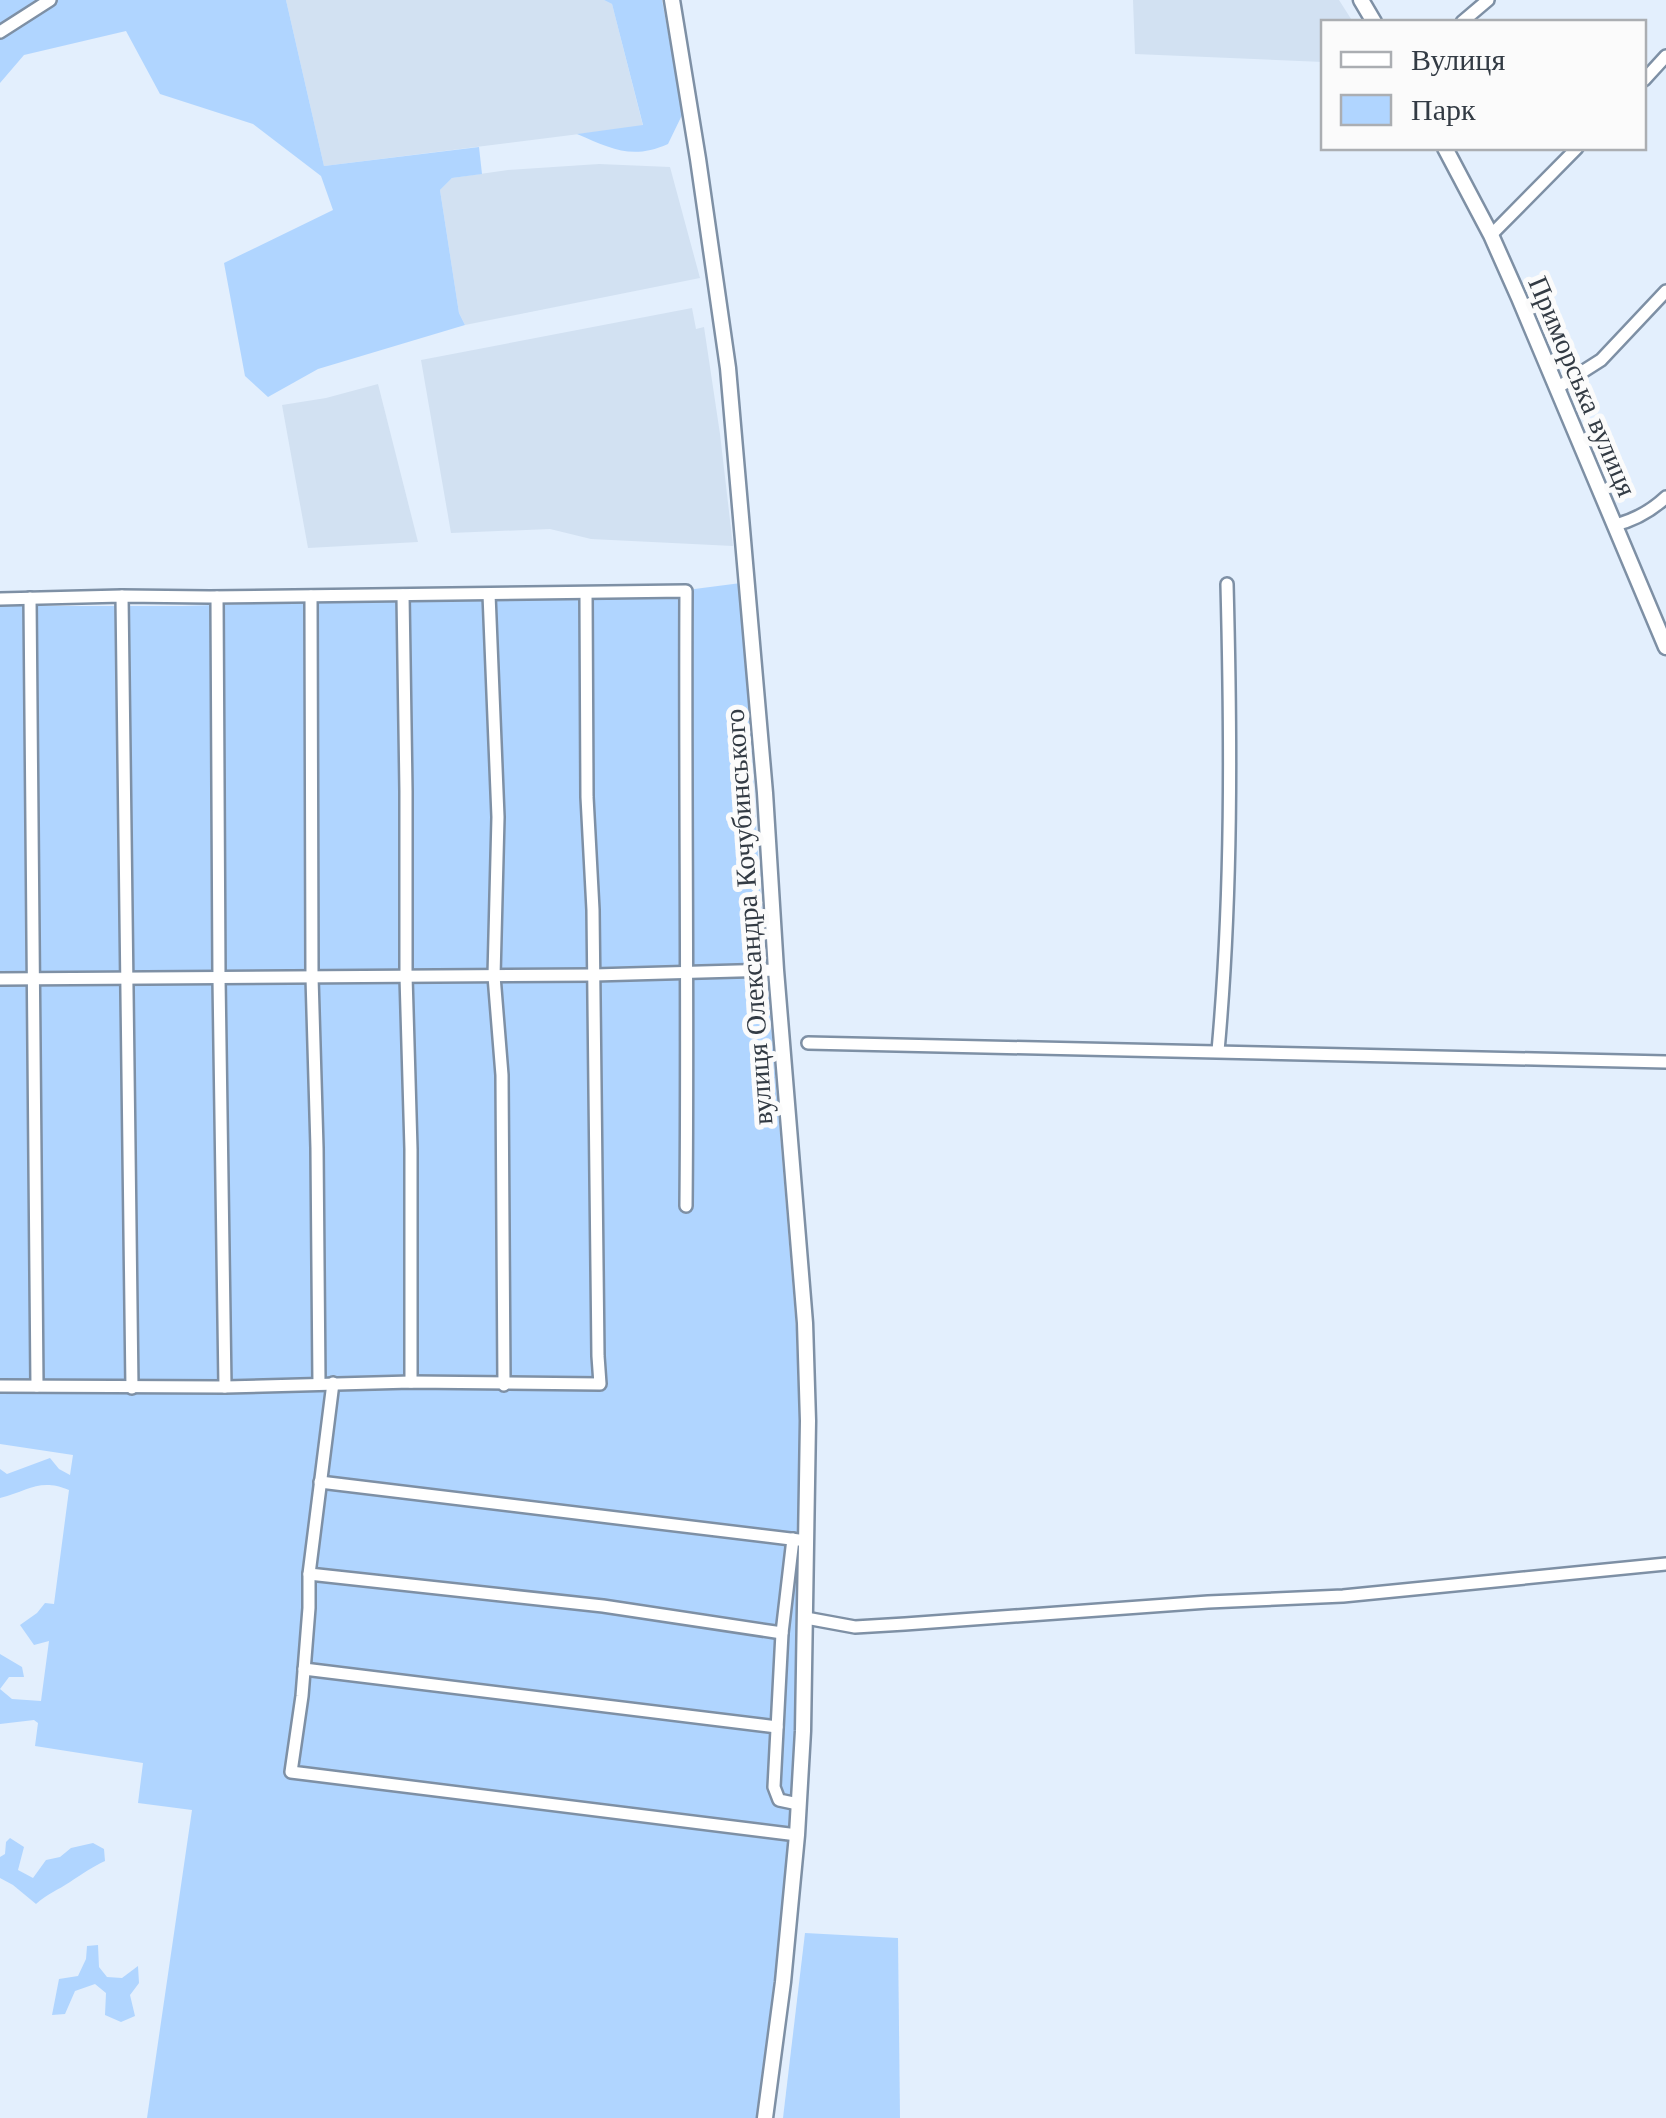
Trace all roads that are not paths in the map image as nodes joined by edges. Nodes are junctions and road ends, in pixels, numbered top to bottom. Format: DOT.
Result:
graph roads {
  1 [pos="50,0"];
  2 [pos="672,0"];
  3 [pos="1488,0"];
  4 [pos="1464,20"];
  5 [pos="0,32"];
  6 [pos="1666,56"];
  7 [pos="1646,78"];
  8 [pos="1447,150"];
  9 [pos="1575,150"];
  10 [pos="1491,235"];
  11 [pos="1666,291"];
  12 [pos="1557,388"];
  13 [pos="1666,497"];
  14 [pos="1614,525"];
  15 [pos="1227,584"];
  16 [pos="586,593"];
  17 [pos="490,594"];
  18 [pos="403,595"];
  19 [pos="122,596"];
  20 [pos="311,596"];
  21 [pos="217,597"];
  22 [pos="30,598"];
  23 [pos="0,599"];
  24 [pos="1662,622"];
  25 [pos="1666,647"];
  26 [pos="776,970"];
  27 [pos="688,972"];
  28 [pos="594,975"];
  29 [pos="406,976"];
  30 [pos="494,976"];
  31 [pos="312,977"];
  32 [pos="219,978"];
  33 [pos="34,979"];
  34 [pos="128,979"];
  35 [pos="0,980"];
  36 [pos="808,1043"];
  37 [pos="1218,1051"];
  38 [pos="1666,1062"];
  39 [pos="686,1206"];
  40 [pos="411,1382"];
  41 [pos="319,1383"];
  42 [pos="333,1383"];
  43 [pos="504,1385"];
  44 [pos="0,1386"];
  45 [pos="36,1386"];
  46 [pos="225,1387"];
  47 [pos="132,1388"];
  48 [pos="320,1482"];
  49 [pos="800,1540"];
  50 [pos="1666,1564"];
  51 [pos="309,1574"];
  52 [pos="806,1618"];
  53 [pos="782,1633"];
  54 [pos="304,1669"];
  55 [pos="777,1727"];
  56 [pos="798,1804"];
  57 [pos="797,1835"];
  58 [pos="765,2118"];
  1 -- 5 [label="street"];
  2 -- 26 [label="street, вулиця Олександра Кочубинського"];
  3 -- 4 [label="street"];
  6 -- 7 [label="street"];
  8 -- 10 [label="street, Приморська вулиця"];
  9 -- 10 [label="street"];
  10 -- 12 [label="street, Приморська вулиця"];
  11 -- 12 [label="street"];
  12 -- 14 [label="street, Приморська вулиця"];
  13 -- 14 [label="street"];
  14 -- 24 [label="street, Приморська вулиця"];
  15 -- 37 [label="street"];
  16 -- 17 [label="street"];
  16 -- 27 [label="street"];
  16 -- 28 [label="street"];
  17 -- 18 [label="street"];
  17 -- 30 [label="street"];
  18 -- 20 [label="street"];
  18 -- 29 [label="street"];
  19 -- 21 [label="street"];
  19 -- 22 [label="street"];
  19 -- 34 [label="street"];
  20 -- 21 [label="street"];
  20 -- 31 [label="street"];
  21 -- 32 [label="street"];
  22 -- 23 [label="street"];
  22 -- 33 [label="street"];
  24 -- 25 [label="street, Приморська вулиця"];
  26 -- 27 [label="street"];
  26 -- 49 [label="street, вулиця Олександра Кочубинського"];
  27 -- 28 [label="street"];
  27 -- 39 [label="street"];
  28 -- 30 [label="street"];
  28 -- 43 [label="street"];
  29 -- 30 [label="street"];
  29 -- 31 [label="street"];
  29 -- 40 [label="street"];
  30 -- 43 [label="street"];
  31 -- 32 [label="street"];
  31 -- 41 [label="street"];
  32 -- 34 [label="street"];
  32 -- 46 [label="street"];
  33 -- 34 [label="street"];
  33 -- 35 [label="street"];
  33 -- 45 [label="street"];
  34 -- 47 [label="street"];
  36 -- 37 [label="street"];
  37 -- 38 [label="street"];
  40 -- 42 [label="street"];
  40 -- 43 [label="street"];
  41 -- 42 [label="street"];
  41 -- 46 [label="street"];
  42 -- 48 [label="street"];
  44 -- 45 [label="street"];
  45 -- 47 [label="street"];
  46 -- 47 [label="street"];
  48 -- 49 [label="street"];
  48 -- 51 [label="street"];
  49 -- 52 [label="street, вулиця Олександра Кочубинського"];
  49 -- 53 [label="street"];
  50 -- 52 [label="street"];
  51 -- 53 [label="street"];
  51 -- 54 [label="street"];
  52 -- 56 [label="street, вулиця Олександра Кочубинського"];
  53 -- 55 [label="street"];
  54 -- 55 [label="street"];
  54 -- 57 [label="street"];
  55 -- 56 [label="street"];
  56 -- 57 [label="street, вулиця Олександра Кочубинського"];
  57 -- 58 [label="street, вулиця Олександра Кочубинського"];
}
